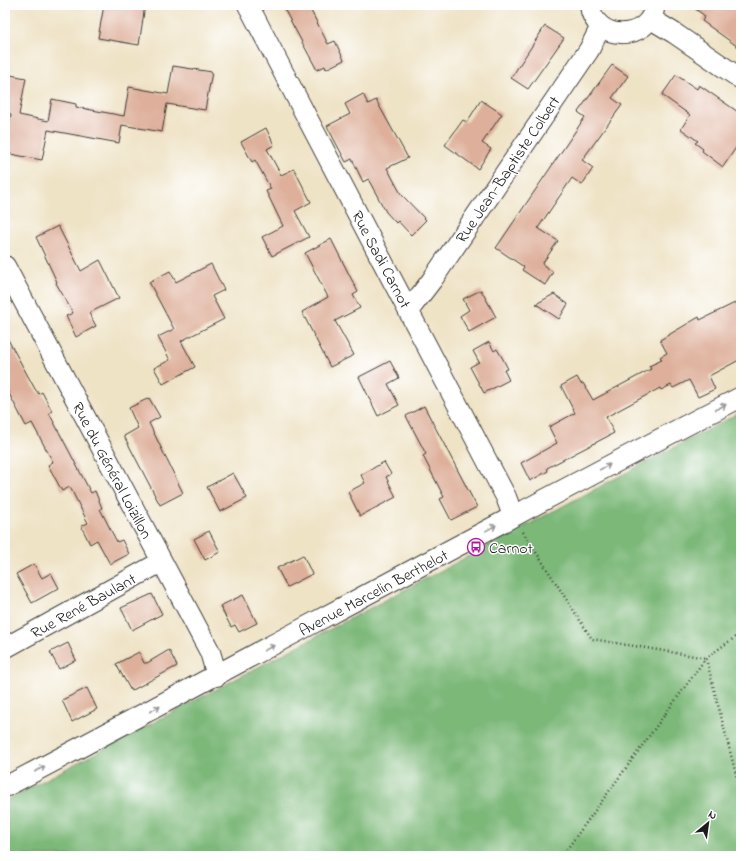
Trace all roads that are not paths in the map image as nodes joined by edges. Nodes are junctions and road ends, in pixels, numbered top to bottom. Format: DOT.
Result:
graph roads {
  1 [pos="248,5"];
  2 [pos="590,5"];
  3 [pos="653,12"];
  4 [pos="601,26"];
  5 [pos="741,79"];
  6 [pos="5,266"];
  7 [pos="409,310"];
  8 [pos="741,396"];
  9 [pos="513,516"];
  10 [pos="162,562"];
  11 [pos="5,648"];
  12 [pos="217,676"];
  13 [pos="5,787"];
  1 -- 7 [label="street, Rue Sadi Carnot"];
  2 -- 4 [label="street"];
  3 -- 4 [label="street"];
  3 -- 5 [label="street"];
  4 -- 7 [label="street, Rue Jean-Baptiste Colbert"];
  6 -- 10 [label="street, Rue du Général Loizillon"];
  7 -- 9 [label="street, Rue Sadi Carnot"];
  9 -- 8 [label="street, Avenue Marcelin Berthelot, one-way"];
  12 -- 9 [label="street, Avenue Marcelin Berthelot, one-way"];
  10 -- 11 [label="street, Rue René Baulant"];
  10 -- 12 [label="street, Rue du Général Loizillon"];
  13 -- 12 [label="street, Avenue Marcelin Berthelot, one-way"];
}
